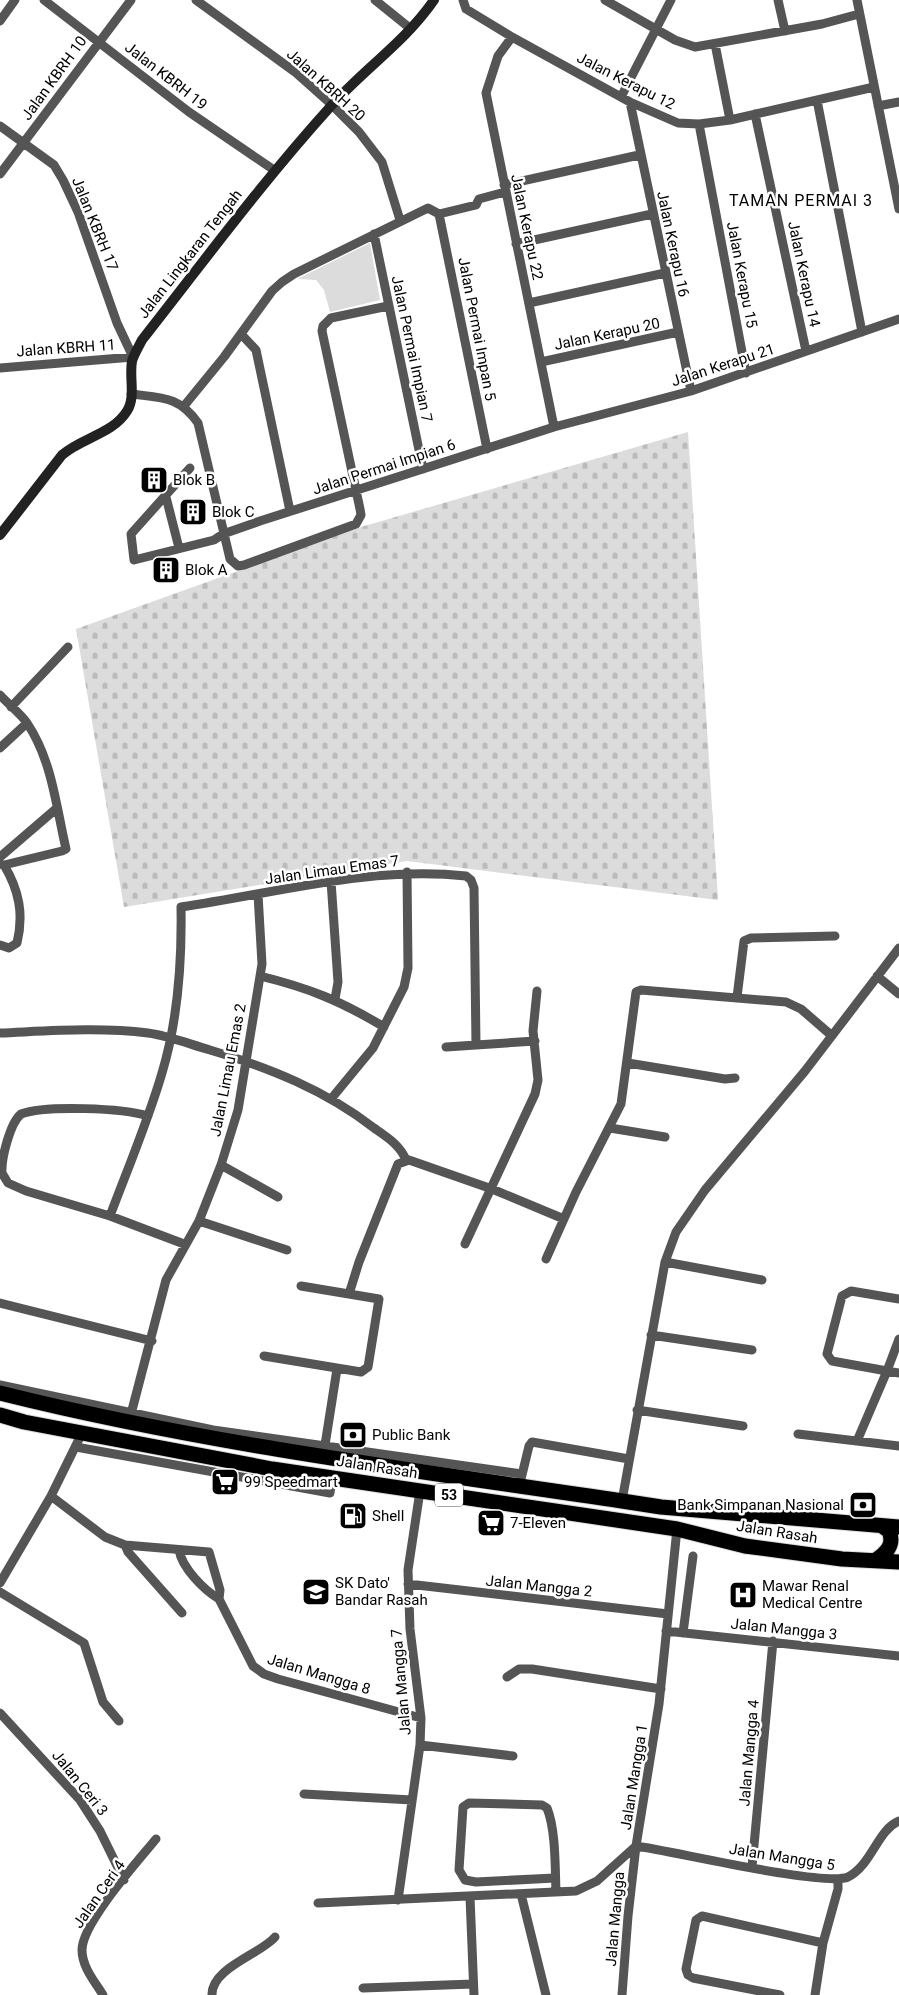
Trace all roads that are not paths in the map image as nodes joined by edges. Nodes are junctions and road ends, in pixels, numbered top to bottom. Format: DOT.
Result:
graph roads {
  1 [pos="15,0"];
  2 [pos="44,0"];
  3 [pos="131,0"];
  4 [pos="196,0"];
  5 [pos="375,0"];
  6 [pos="434,0"];
  7 [pos="605,0"];
  8 [pos="671,0"];
  9 [pos="778,0"];
  10 [pos="857,0"];
  11 [pos="386,3"];
  12 [pos="464,5"];
  13 [pos="859,14"];
  14 [pos="0,21"];
  15 [pos="656,28"];
  16 [pos="411,29"];
  17 [pos="785,31"];
  18 [pos="512,38"];
  19 [pos="98,41"];
  20 [pos="715,44"];
  21 [pos="874,87"];
  22 [pos="621,97"];
  23 [pos="817,100"];
  24 [pos="630,102"];
  25 [pos="899,102"];
  26 [pos="332,105"];
  27 [pos="878,106"];
  28 [pos="755,114"];
  29 [pos="730,120"];
  30 [pos="699,124"];
  31 [pos="0,126"];
  32 [pos="23,143"];
  33 [pos="639,155"];
  34 [pos="274,170"];
  35 [pos="0,174"];
  36 [pos="505,189"];
  37 [pos="899,209"];
  38 [pos="439,214"];
  39 [pos="652,214"];
  40 [pos="400,220"];
  41 [pos="374,234"];
  42 [pos="516,244"];
  43 [pos="665,273"];
  44 [pos="529,302"];
  45 [pos="388,306"];
  46 [pos="899,319"];
  47 [pos="678,332"];
  48 [pos="862,332"];
  49 [pos="241,334"];
  50 [pos="806,352"];
  51 [pos="133,357"];
  52 [pos="541,362"];
  53 [pos="0,368"];
  54 [pos="746,373"];
  55 [pos="691,391"];
  56 [pos="131,394"];
  57 [pos="184,406"];
  58 [pos="554,428"];
  59 [pos="487,449"];
  60 [pos="190,468"];
  61 [pos="423,469"];
  62 [pos="356,490"];
  63 [pos="166,497"];
  64 [pos="290,511"];
  65 [pos="223,534"];
  66 [pos="0,535"];
  67 [pos="179,548"];
  68 [pos="68,648"];
  69 [pos="0,695"];
  70 [pos="11,707"];
  71 [pos="27,723"];
  72 [pos="0,748"];
  73 [pos="57,808"];
  74 [pos="1,862"];
  75 [pos="407,872"];
  76 [pos="331,881"];
  77 [pos="258,894"];
  78 [pos="835,936"];
  79 [pos="0,945"];
  80 [pos="899,948"];
  81 [pos="260,976"];
  82 [pos="877,976"];
  83 [pos="537,990"];
  84 [pos="899,994"];
  85 [pos="737,997"];
  86 [pos="335,999"];
  87 [pos="384,1027"];
  88 [pos="0,1033"];
  89 [pos="831,1035"];
  90 [pos="170,1036"];
  91 [pos="535,1041"];
  92 [pos="476,1045"];
  93 [pos="446,1047"];
  94 [pos="246,1060"];
  95 [pos="628,1063"];
  96 [pos="735,1078"];
  97 [pos="331,1099"];
  98 [pos="148,1116"];
  99 [pos="610,1128"];
  100 [pos="665,1137"];
  101 [pos="406,1160"];
  102 [pos="221,1165"];
  103 [pos="492,1189"];
  104 [pos="278,1198"];
  105 [pos="110,1216"];
  106 [pos="564,1219"];
  107 [pos="199,1221"];
  108 [pos="184,1244"];
  109 [pos="465,1244"];
  110 [pos="287,1250"];
  111 [pos="546,1259"];
  112 [pos="665,1262"];
  113 [pos="762,1280"];
  114 [pos="301,1286"];
  115 [pos="349,1294"];
  116 [pos="899,1299"];
  117 [pos="0,1303"];
  118 [pos="651,1335"];
  119 [pos="899,1339"];
  120 [pos="152,1341"];
  121 [pos="752,1350"];
  122 [pos="264,1356"];
  123 [pos="337,1369"];
  124 [pos="887,1371"];
  125 [pos="899,1374"];
  126 [pos="0,1385"];
  127 [pos="0,1393"];
  128 [pos="638,1410"];
  129 [pos="131,1414"];
  130 [pos="0,1415"];
  131 [pos="743,1426"];
  132 [pos="798,1434"];
  133 [pos="79,1440"];
  134 [pos="857,1441"];
  135 [pos="325,1446"];
  136 [pos="899,1446"];
  137 [pos="629,1459"];
  138 [pos="521,1480"];
  139 [pos="420,1491"];
  140 [pos="51,1496"];
  141 [pos="622,1502"];
  142 [pos="882,1526"];
  143 [pos="899,1527"];
  144 [pos="677,1529"];
  145 [pos="125,1544"];
  146 [pos="179,1550"];
  147 [pos="693,1556"];
  148 [pos="876,1560"];
  149 [pos="899,1562"];
  150 [pos="0,1583"];
  151 [pos="408,1584"];
  152 [pos="0,1592"];
  153 [pos="219,1599"];
  154 [pos="182,1613"];
  155 [pos="668,1614"];
  156 [pos="666,1631"];
  157 [pos="684,1632"];
  158 [pos="773,1642"];
  159 [pos="899,1656"];
  160 [pos="507,1677"];
  161 [pos="661,1688"];
  162 [pos="0,1713"];
  163 [pos="421,1718"];
  164 [pos="119,1721"];
  165 [pos="420,1745"];
  166 [pos="513,1756"];
  167 [pos="304,1794"];
  168 [pos="412,1800"];
  169 [pos="899,1821"];
  170 [pos="156,1839"];
  171 [pos="636,1846"];
  172 [pos="752,1867"];
  173 [pos="555,1878"];
  174 [pos="124,1880"];
  175 [pos="838,1880"];
  176 [pos="476,1882"];
  177 [pos="556,1892"];
  178 [pos="521,1894"];
  179 [pos="473,1896"];
  180 [pos="398,1900"];
  181 [pos="318,1903"];
  182 [pos="275,1937"];
  183 [pos="823,1943"];
  184 [pos="473,1984"];
  185 [pos="363,1988"];
  186 [pos="103,1995"];
  187 [pos="212,1995"];
  188 [pos="474,1995"];
  189 [pos="546,1995"];
  190 [pos="622,1995"];
  191 [pos="780,1995"];
  192 [pos="815,1995"];
  1 -- 14 [label="street"];
  2 -- 19 [label="street, Jalan KBRH 19"];
  3 -- 19 [label="street, Jalan KBRH 10"];
  4 -- 26 [label="street, Jalan KBRH 20"];
  5 -- 11 [label="street"];
  6 -- 16 [label="street, Jalan Lingkaran Tengah"];
  7 -- 15 [label="street"];
  8 -- 15 [label="street"];
  9 -- 17 [label="street"];
  10 -- 13 [label="street"];
  11 -- 16 [label="street"];
  12 -- 18 [label="street, Jalan Kerapu 12"];
  13 -- 17 [label="street"];
  13 -- 21 [label="street"];
  15 -- 20 [label="street"];
  15 -- 22 [label="street"];
  16 -- 26 [label="street, Jalan Lingkaran Tengah"];
  17 -- 20 [label="street"];
  18 -- 22 [label="street, Jalan Kerapu 12"];
  18 -- 36 [label="street, Jalan Kerapu 22"];
  19 -- 32 [label="street, Jalan KBRH 10"];
  19 -- 34 [label="street, Jalan KBRH 19"];
  20 -- 29 [label="street"];
  21 -- 23 [label="street, Jalan Kerapu 12"];
  21 -- 27 [label="street"];
  22 -- 24 [label="street, Jalan Kerapu 12"];
  23 -- 28 [label="street, Jalan Kerapu 12"];
  23 -- 48 [label="street"];
  24 -- 30 [label="street, Jalan Kerapu 12"];
  24 -- 33 [label="street, Jalan Kerapu 16"];
  25 -- 27 [label="street"];
  26 -- 34 [label="street, Jalan Lingkaran Tengah"];
  26 -- 40 [label="street, Jalan KBRH 20"];
  27 -- 37 [label="street"];
  28 -- 29 [label="street, Jalan Kerapu 12"];
  28 -- 50 [label="street, Jalan Kerapu 14"];
  29 -- 30 [label="street, Jalan Kerapu 12"];
  30 -- 54 [label="street, Jalan Kerapu 15"];
  31 -- 32 [label="street, Jalan KBRH 17"];
  32 -- 35 [label="street, Jalan KBRH 10"];
  32 -- 51 [label="street, Jalan KBRH 17"];
  33 -- 36 [label="street"];
  33 -- 39 [label="street, Jalan Kerapu 16"];
  34 -- 51 [label="street, Jalan Lingkaran Tengah"];
  36 -- 38 [label="street"];
  36 -- 42 [label="street, Jalan Kerapu 22"];
  38 -- 40 [label="street"];
  38 -- 59 [label="street, Jalan Permai Impan 5"];
  39 -- 42 [label="street"];
  39 -- 43 [label="street, Jalan Kerapu 16"];
  40 -- 41 [label="street"];
  41 -- 45 [label="street, Jalan Permai Impian 7"];
  41 -- 49 [label="street"];
  42 -- 44 [label="street, Jalan Kerapu 22"];
  43 -- 44 [label="street"];
  43 -- 47 [label="street, Jalan Kerapu 16"];
  44 -- 52 [label="street, Jalan Kerapu 22"];
  45 -- 61 [label="street, Jalan Permai Impian 7"];
  45 -- 62 [label="street"];
  46 -- 48 [label="street, Jalan Kerapu 21"];
  47 -- 52 [label="street, Jalan Kerapu 20"];
  47 -- 55 [label="street, Jalan Kerapu 16"];
  48 -- 50 [label="street, Jalan Kerapu 21"];
  49 -- 57 [label="street"];
  49 -- 64 [label="street"];
  50 -- 54 [label="street, Jalan Kerapu 21"];
  51 -- 53 [label="street, Jalan KBRH 11"];
  51 -- 56 [label="street, Jalan Lingkaran Tengah"];
  52 -- 58 [label="street, Jalan Kerapu 22"];
  54 -- 55 [label="street, Jalan Kerapu 21"];
  55 -- 58 [label="street, Jalan Kerapu 21"];
  56 -- 57 [label="street"];
  56 -- 66 [label="street, Jalan Lingkaran Tengah"];
  57 -- 65 [label="street"];
  58 -- 59 [label="street, Jalan Permai Impian 6"];
  59 -- 61 [label="street, Jalan Permai Impian 6"];
  60 -- 63 [label="street"];
  61 -- 62 [label="street, Jalan Permai Impian 6"];
  62 -- 64 [label="street, Jalan Permai Impian 6"];
  62 -- 65 [label="street"];
  63 -- 67 [label="street"];
  63 -- 67 [label="street, Jalan Permai Impian 6"];
  64 -- 65 [label="street, Jalan Permai Impian 6"];
  65 -- 67 [label="street, Jalan Permai Impian 6"];
  68 -- 70 [label="street"];
  69 -- 70 [label="street"];
  70 -- 71 [label="street"];
  71 -- 72 [label="street"];
  71 -- 73 [label="street"];
  73 -- 74 [label="street"];
  73 -- 74 [label="street"];
  74 -- 79 [label="street"];
  75 -- 76 [label="street, Jalan Limau Emas 7"];
  75 -- 87 [label="street"];
  75 -- 92 [label="street, Jalan Limau Emas 7"];
  76 -- 77 [label="street, Jalan Limau Emas 7"];
  76 -- 86 [label="street"];
  77 -- 81 [label="street, Jalan Limau Emas 2"];
  77 -- 90 [label="street, Jalan Limau Emas 7"];
  78 -- 85 [label="street"];
  80 -- 82 [label="street"];
  81 -- 86 [label="street"];
  81 -- 94 [label="street, Jalan Limau Emas 2"];
  82 -- 84 [label="street"];
  82 -- 89 [label="street"];
  83 -- 91 [label="street"];
  85 -- 89 [label="street"];
  85 -- 95 [label="street"];
  86 -- 87 [label="street"];
  87 -- 97 [label="street"];
  88 -- 90 [label="street"];
  89 -- 112 [label="street"];
  90 -- 94 [label="street"];
  90 -- 98 [label="street"];
  91 -- 92 [label="street"];
  91 -- 103 [label="street"];
  92 -- 93 [label="street"];
  94 -- 97 [label="street"];
  94 -- 102 [label="street, Jalan Limau Emas 2"];
  95 -- 96 [label="street"];
  95 -- 99 [label="street"];
  97 -- 101 [label="street"];
  98 -- 105 [label="street"];
  98 -- 105 [label="street"];
  99 -- 100 [label="street"];
  99 -- 106 [label="street"];
  101 -- 103 [label="street"];
  101 -- 115 [label="street"];
  102 -- 104 [label="street"];
  102 -- 107 [label="street, Jalan Limau Emas 2"];
  103 -- 106 [label="street"];
  103 -- 109 [label="street"];
  105 -- 108 [label="street"];
  106 -- 111 [label="street"];
  107 -- 108 [label="street, Jalan Limau Emas 2"];
  107 -- 110 [label="street"];
  108 -- 120 [label="street, Jalan Limau Emas 2"];
  112 -- 113 [label="street"];
  112 -- 118 [label="street"];
  114 -- 115 [label="street"];
  115 -- 123 [label="street"];
  116 -- 124 [label="street"];
  117 -- 120 [label="street"];
  118 -- 121 [label="street"];
  118 -- 128 [label="street"];
  119 -- 124 [label="street"];
  120 -- 129 [label="street, Jalan Limau Emas 2"];
  122 -- 123 [label="street"];
  123 -- 135 [label="street"];
  124 -- 125 [label="street"];
  124 -- 134 [label="street"];
  126 -- 129 [label="street"];
  127 -- 138 [label="highway, Jalan Rasah / 53"];
  128 -- 131 [label="street"];
  128 -- 137 [label="street"];
  129 -- 135 [label="street"];
  130 -- 133 [label="highway, Jalan Rasah / 53"];
  132 -- 134 [label="street"];
  133 -- 139 [label="highway, Jalan Rasah / 53"];
  133 -- 140 [label="street"];
  134 -- 136 [label="street"];
  135 -- 138 [label="street"];
  137 -- 138 [label="street"];
  137 -- 141 [label="street"];
  138 -- 141 [label="highway, Jalan Rasah / 53"];
  139 -- 144 [label="highway, Jalan Rasah / 53"];
  139 -- 151 [label="street, Jalan Mangga 7"];
  140 -- 145 [label="street"];
  140 -- 150 [label="street"];
  141 -- 142 [label="highway, Jalan Rasah / 53"];
  142 -- 143 [label="highway, Jalan Rasah / 53"];
  142 -- 148 [label="highway"];
  144 -- 148 [label="highway, Jalan Rasah / 53"];
  144 -- 155 [label="street, Jalan Mangga 1"];
  145 -- 146 [label="street"];
  145 -- 154 [label="street"];
  146 -- 153 [label="street, Jalan Mangga 8"];
  146 -- 153 [label="street, Jalan Mangga 8"];
  147 -- 157 [label="street"];
  148 -- 149 [label="highway, Jalan Rasah / 53"];
  151 -- 155 [label="street, Jalan Mangga 2"];
  151 -- 163 [label="street, Jalan Mangga 7"];
  152 -- 164 [label="street"];
  153 -- 163 [label="street, Jalan Mangga 8"];
  155 -- 156 [label="street, Jalan Mangga 1"];
  156 -- 157 [label="street, Jalan Mangga 3"];
  156 -- 161 [label="street, Jalan Mangga 1"];
  157 -- 158 [label="street, Jalan Mangga 3"];
  158 -- 159 [label="street, Jalan Mangga 3"];
  158 -- 172 [label="street, Jalan Mangga 4"];
  160 -- 161 [label="street"];
  161 -- 171 [label="street, Jalan Mangga 1"];
  162 -- 174 [label="street, Jalan Ceri 3"];
  163 -- 165 [label="street, Jalan Mangga 7"];
  165 -- 166 [label="street"];
  165 -- 168 [label="street, Jalan Mangga 7"];
  167 -- 168 [label="street"];
  168 -- 180 [label="street, Jalan Mangga 7"];
  169 -- 175 [label="street, Jalan Mangga 5"];
  170 -- 174 [label="street, Jalan Ceri 4"];
  171 -- 172 [label="street, Jalan Mangga 5"];
  171 -- 177 [label="street, Jalan Mangga 1"];
  171 -- 190 [label="street, Jalan Mangga"];
  172 -- 175 [label="street, Jalan Mangga 5"];
  173 -- 176 [label="street"];
  173 -- 176 [label="street"];
  173 -- 177 [label="street"];
  174 -- 186 [label="street, Jalan Ceri 4"];
  175 -- 183 [label="street"];
  176 -- 179 [label="street"];
  177 -- 178 [label="street, Jalan Mangga 1"];
  178 -- 179 [label="street, Jalan Mangga 1"];
  178 -- 189 [label="street"];
  179 -- 180 [label="street, Jalan Mangga 1"];
  179 -- 184 [label="street"];
  180 -- 181 [label="street, Jalan Mangga 1"];
  182 -- 187 [label="street"];
  183 -- 191 [label="street"];
  183 -- 192 [label="street"];
  184 -- 185 [label="street"];
  184 -- 188 [label="street"];
}
